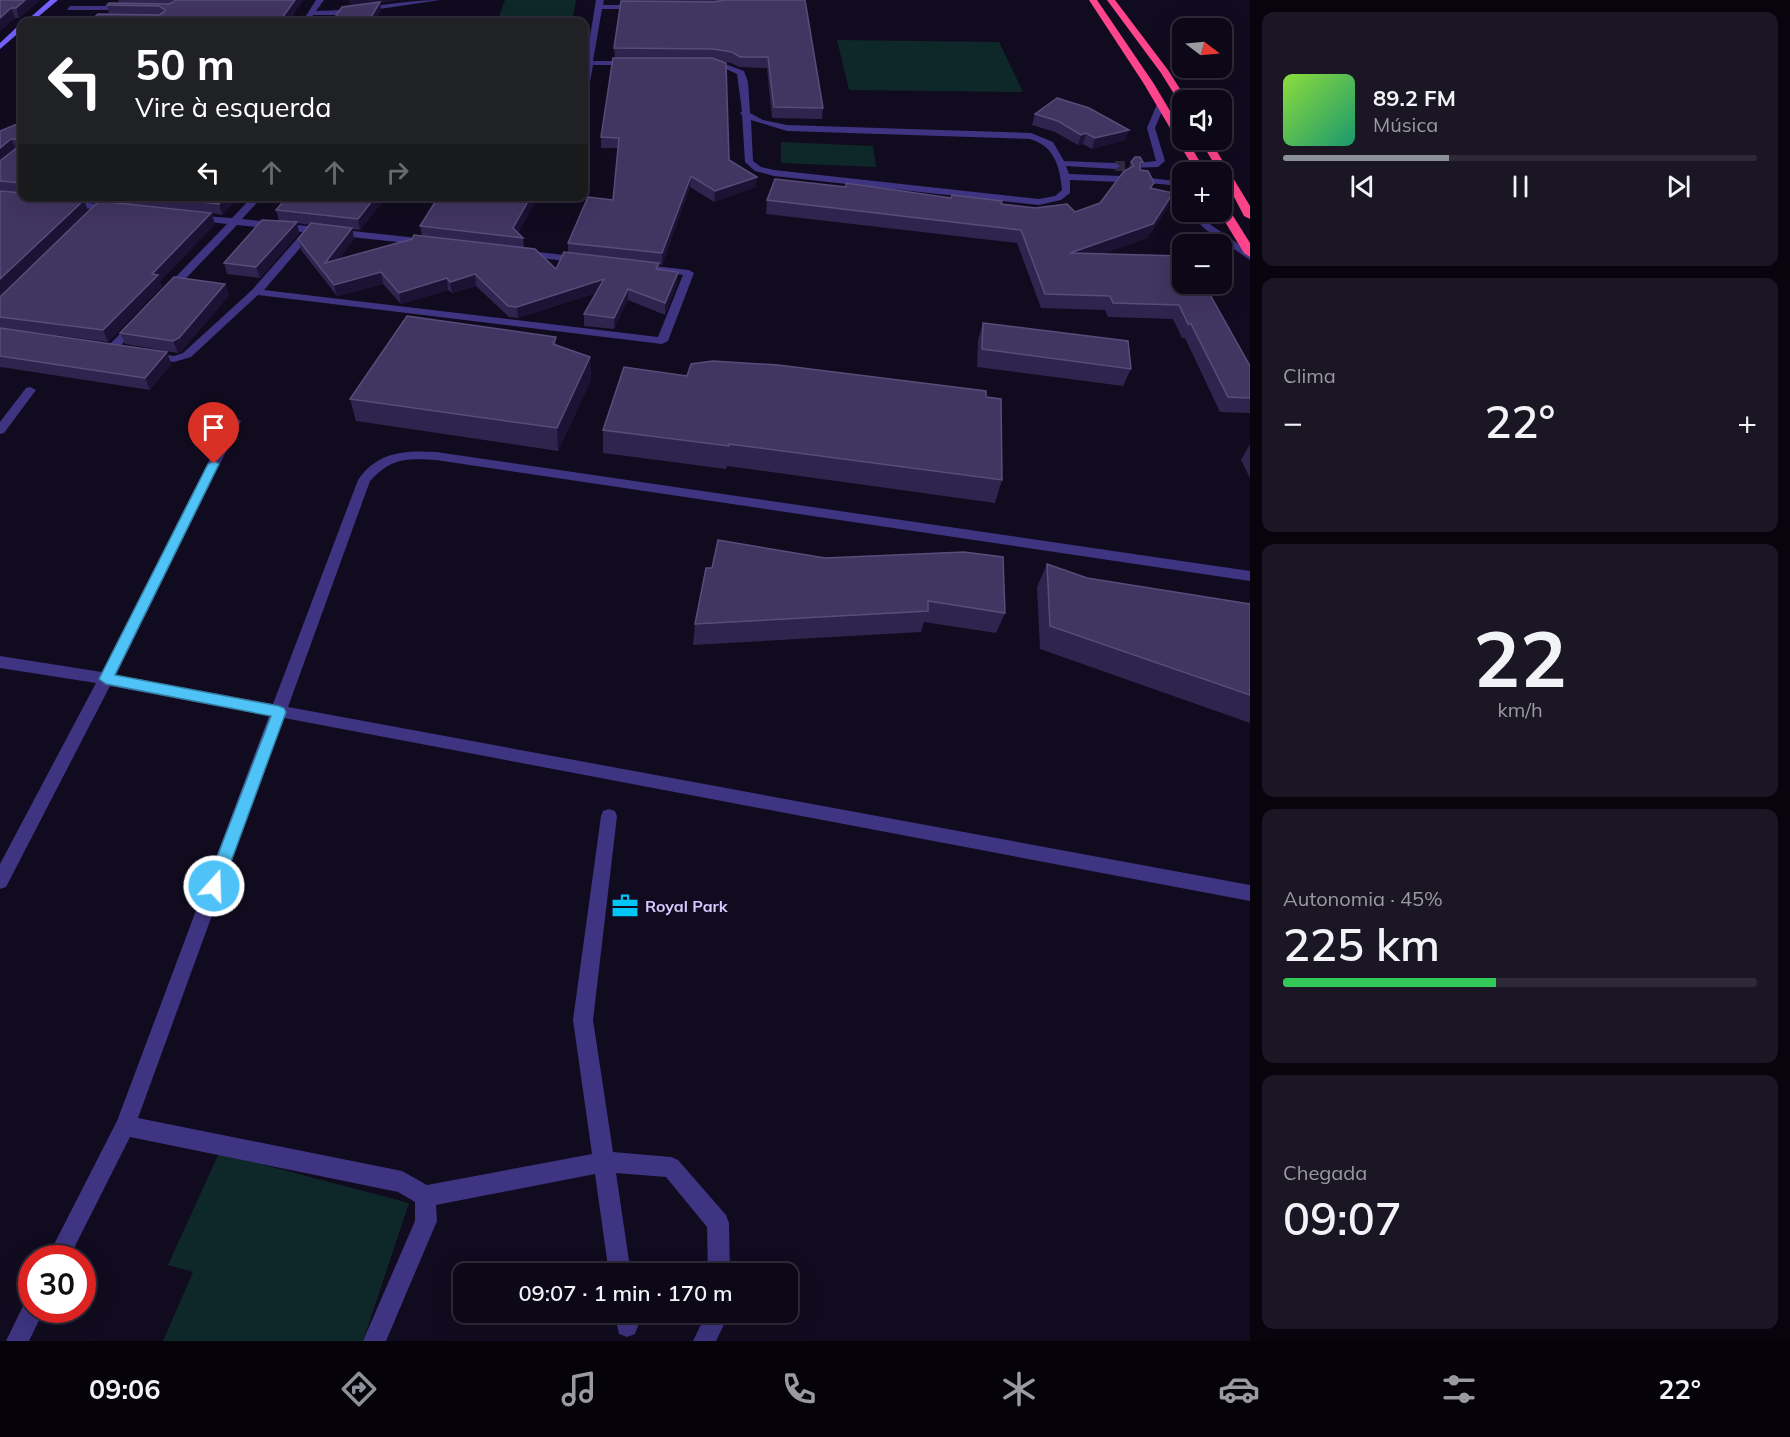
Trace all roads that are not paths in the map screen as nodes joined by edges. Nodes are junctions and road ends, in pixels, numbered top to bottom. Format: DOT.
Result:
graph roads {
  1 [pos="54,0"];
  2 [pos="320,0"];
  3 [pos="436,0"];
  4 [pos="1093,0"];
  5 [pos="1111,0"];
  6 [pos="599,3"];
  7 [pos="644,7"];
  8 [pos="70,8"];
  9 [pos="138,8"];
  10 [pos="311,13"];
  11 [pos="33,18"];
  12 [pos="308,18"];
  13 [pos="18,31"];
  14 [pos="0,47"];
  15 [pos="589,63"];
  16 [pos="636,63"];
  17 [pos="701,64"];
  18 [pos="588,67"];
  19 [pos="1176,90"];
  20 [pos="1161,104"];
  21 [pos="744,113"];
  22 [pos="787,128"];
  23 [pos="766,133"];
  24 [pos="756,138"];
  25 [pos="748,145"];
  26 [pos="1210,150"];
  27 [pos="1195,162"];
  28 [pos="1059,164"];
  29 [pos="1115,165"];
  30 [pos="1133,166"];
  31 [pos="1065,177"];
  32 [pos="1122,179"];
  33 [pos="1140,180"];
  34 [pos="1172,183"];
  35 [pos="106,201"];
  36 [pos="254,201"];
  37 [pos="55,202"];
  38 [pos="99,207"];
  39 [pos="122,210"];
  40 [pos="90,215"];
  41 [pos="178,215"];
  42 [pos="1250,216"];
  43 [pos="236,221"];
  44 [pos="1203,222"];
  45 [pos="1230,222"];
  46 [pos="311,229"];
  47 [pos="441,244"];
  48 [pos="512,252"];
  49 [pos="1250,255"];
  50 [pos="594,262"];
  51 [pos="630,266"];
  52 [pos="256,292"];
  53 [pos="161,298"];
  54 [pos="144,315"];
  55 [pos="30,390"];
  56 [pos="235,421"];
  57 [pos="0,430"];
  58 [pos="1250,576"];
  59 [pos="0,662"];
  60 [pos="106,679"];
  61 [pos="279,712"];
  62 [pos="609,816"];
  63 [pos="0,881"];
  64 [pos="1250,893"];
  65 [pos="125,1126"];
  66 [pos="603,1162"];
  67 [pos="425,1196"];
  68 [pos="65,1245"];
  69 [pos="618,1263"];
  70 [pos="719,1263"];
  71 [pos="26,1323"];
  72 [pos="713,1323"];
  73 [pos="17,1341"];
  74 [pos="374,1341"];
  75 [pos="704,1341"];
  1 -- 11 [label="street"];
  2 -- 10 [label="street"];
  3 -- 10 [label="street"];
  4 -- 20 [label="highway"];
  5 -- 19 [label="highway"];
  6 -- 7 [label="street"];
  6 -- 15 [label="street"];
  8 -- 9 [label="street"];
  10 -- 12 [label="street"];
  13 -- 14 [label="street"];
  15 -- 16 [label="street"];
  15 -- 18 [label="street"];
  17 -- 21 [label="street"];
  20 -- 27 [label="highway"];
  20 -- 30 [label="street"];
  21 -- 22 [label="street"];
  21 -- 25 [label="street"];
  22 -- 23 [label="street"];
  22 -- 28 [label="street"];
  24 -- 25 [label="street"];
  25 -- 31 [label="street"];
  26 -- 42 [label="highway"];
  28 -- 29 [label="street"];
  28 -- 31 [label="street"];
  31 -- 32 [label="street"];
  33 -- 34 [label="street"];
  35 -- 38 [label="street"];
  36 -- 43 [label="street"];
  37 -- 38 [label="street"];
  38 -- 39 [label="street"];
  38 -- 40 [label="street"];
  41 -- 43 [label="street"];
  43 -- 46 [label="street"];
  43 -- 53 [label="street"];
  44 -- 49 [label="street"];
  45 -- 49 [label="highway"];
  46 -- 47 [label="street"];
  46 -- 52 [label="street"];
  48 -- 50 [label="street"];
  51 -- 52 [label="street"];
  52 -- 54 [label="street"];
  55 -- 57 [label="street"];
  56 -- 60 [label="street"];
  58 -- 61 [label="street"];
  59 -- 60 [label="street"];
  60 -- 61 [label="street"];
  60 -- 63 [label="street"];
  61 -- 64 [label="street"];
  61 -- 65 [label="street"];
  62 -- 66 [label="street"];
  65 -- 67 [label="street"];
  65 -- 68 [label="street"];
  66 -- 67 [label="street"];
  66 -- 69 [label="street"];
  66 -- 70 [label="street"];
  67 -- 74 [label="street"];
  71 -- 73 [label="street"];
  72 -- 75 [label="street"];
}
